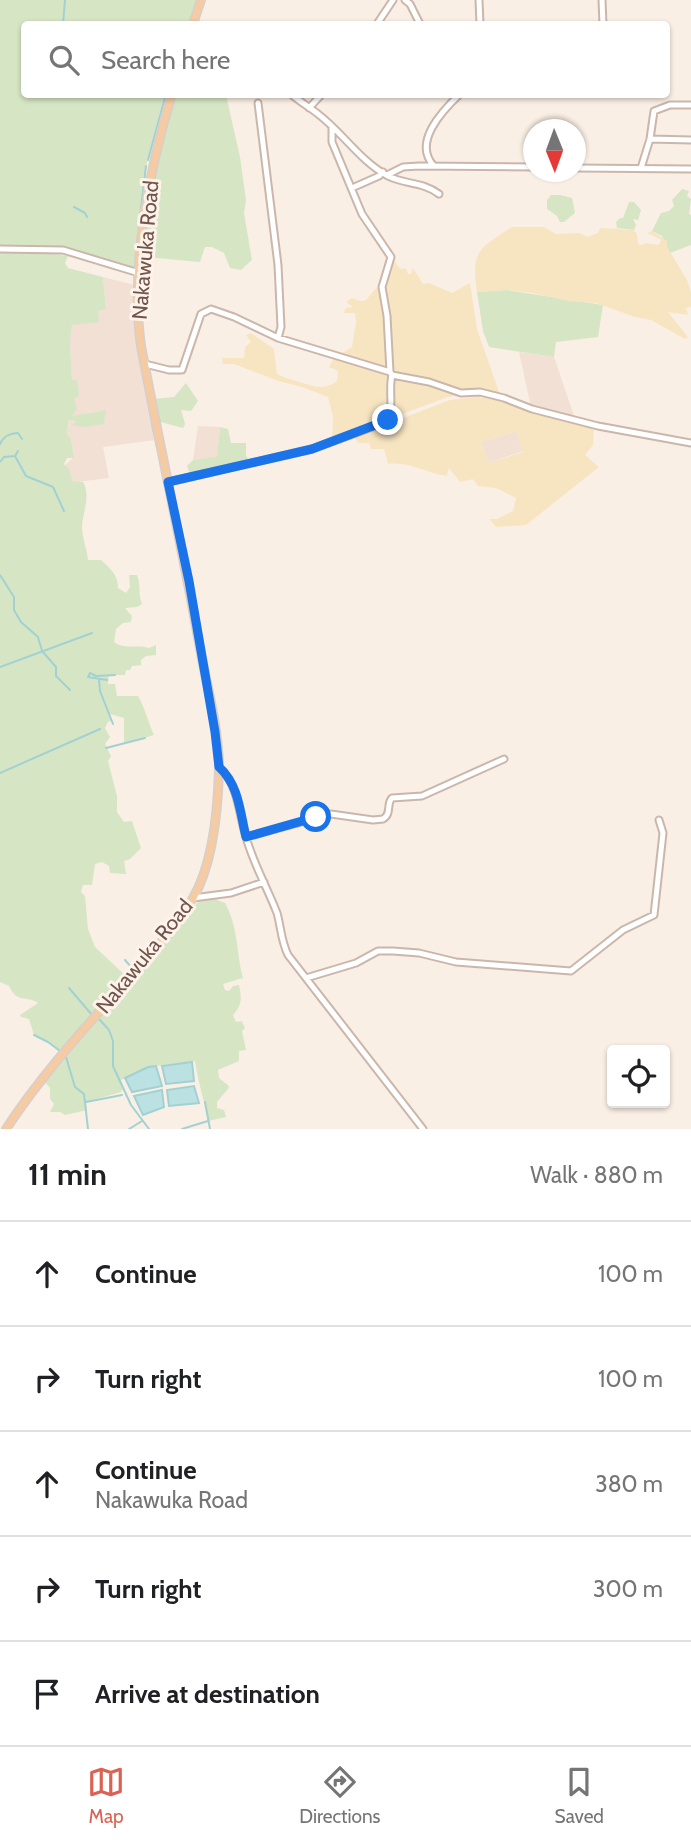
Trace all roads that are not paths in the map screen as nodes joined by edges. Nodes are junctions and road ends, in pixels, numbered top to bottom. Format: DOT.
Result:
graph roads {
  1 [pos="201,0"];
  2 [pos="393,0"];
  3 [pos="405,0"];
  4 [pos="602,0"];
  5 [pos="480,1"];
  6 [pos="195,21"];
  7 [pos="379,21"];
  8 [pos="418,21"];
  9 [pos="480,21"];
  10 [pos="603,21"];
  11 [pos="171,98"];
  12 [pos="296,98"];
  13 [pos="318,98"];
  14 [pos="456,98"];
  15 [pos="258,103"];
  16 [pos="691,105"];
  17 [pos="309,108"];
  18 [pos="332,128"];
  19 [pos="650,139"];
  20 [pos="691,139"];
  21 [pos="427,158"];
  22 [pos="422,166"];
  23 [pos="434,166"];
  24 [pos="523,167"];
  25 [pos="586,168"];
  26 [pos="642,168"];
  27 [pos="691,169"];
  28 [pos="385,174"];
  29 [pos="352,188"];
  30 [pos="439,194"];
  31 [pos="0,249"];
  32 [pos="139,273"];
  33 [pos="278,338"];
  34 [pos="145,364"];
  35 [pos="391,373"];
  36 [pos="691,443"];
  37 [pos="168,482"];
  38 [pos="504,759"];
  39 [pos="219,767"];
  40 [pos="659,820"];
  41 [pos="246,837"];
  42 [pos="264,882"];
  43 [pos="193,898"];
  44 [pos="306,978"];
  45 [pos="6,1129"];
  46 [pos="423,1129"];
  1 -- 6 [label="main road"];
  2 -- 7 [label="street"];
  3 -- 8 [label="street"];
  4 -- 10 [label="street"];
  5 -- 9 [label="street"];
  11 -- 32 [label="main road, Nakawuka Road"];
  12 -- 17 [label="street"];
  13 -- 17 [label="street"];
  14 -- 21 [label="street"];
  15 -- 33 [label="street"];
  16 -- 19 [label="street"];
  17 -- 18 [label="street"];
  18 -- 28 [label="street"];
  18 -- 29 [label="street"];
  19 -- 20 [label="street"];
  19 -- 26 [label="street"];
  21 -- 22 [label="street"];
  21 -- 23 [label="street"];
  22 -- 23 [label="street"];
  22 -- 28 [label="street"];
  23 -- 24 [label="street"];
  25 -- 26 [label="street"];
  26 -- 27 [label="street"];
  28 -- 29 [label="street"];
  28 -- 30 [label="street"];
  29 -- 35 [label="street"];
  31 -- 32 [label="street"];
  32 -- 34 [label="main road, Nakawuka Road"];
  33 -- 34 [label="street"];
  33 -- 35 [label="street"];
  34 -- 37 [label="main road, Nakawuka Road"];
  35 -- 36 [label="street"];
  35 -- 37 [label="street"];
  37 -- 39 [label="main road, Nakawuka Road"];
  38 -- 41 [label="street"];
  39 -- 41 [label="street"];
  39 -- 43 [label="main road, Nakawuka Road"];
  40 -- 44 [label="street"];
  41 -- 42 [label="street"];
  42 -- 43 [label="street"];
  42 -- 44 [label="street"];
  43 -- 45 [label="main road, Nakawuka Road"];
  44 -- 46 [label="street"];
}
